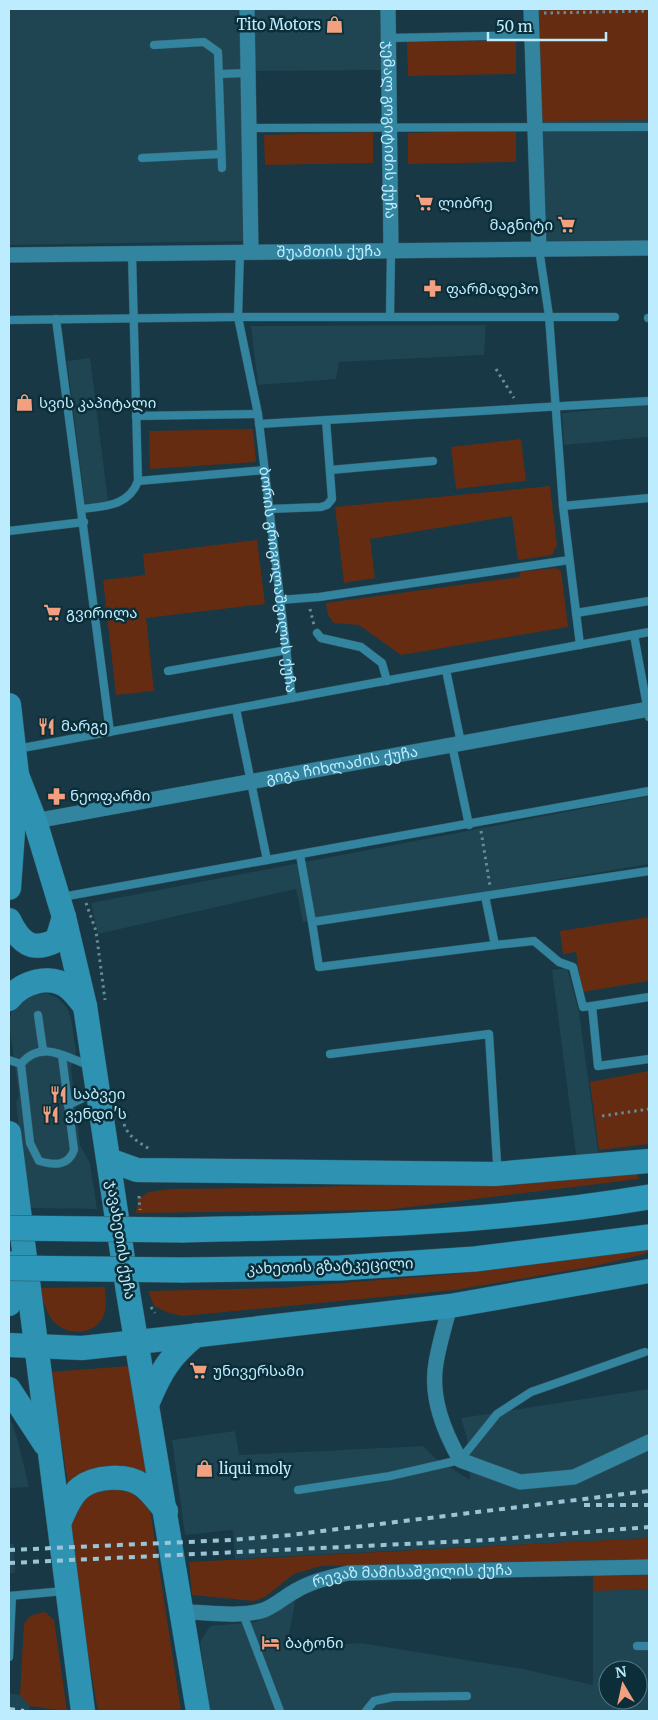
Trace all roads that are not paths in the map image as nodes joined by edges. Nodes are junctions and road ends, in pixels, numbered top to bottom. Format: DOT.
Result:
graph roads {
  1 [pos="247,9"];
  2 [pos="388,9"];
  3 [pos="531,11"];
  4 [pos="532,35"];
  5 [pos="388,38"];
  6 [pos="154,45"];
  7 [pos="248,73"];
  8 [pos="219,74"];
  9 [pos="649,126"];
  10 [pos="534,127"];
  11 [pos="249,128"];
  12 [pos="390,128"];
  13 [pos="221,154"];
  14 [pos="142,158"];
  15 [pos="222,168"];
  16 [pos="649,248"];
  17 [pos="539,249"];
  18 [pos="392,251"];
  19 [pos="246,252"];
  20 [pos="132,254"];
  21 [pos="9,255"];
  22 [pos="549,316"];
  23 [pos="238,317"];
  24 [pos="390,317"];
  25 [pos="615,317"];
  26 [pos="56,319"];
  27 [pos="133,319"];
  28 [pos="9,320"];
  29 [pos="649,401"];
  30 [pos="556,406"];
  31 [pos="258,414"];
  32 [pos="136,416"];
  33 [pos="326,420"];
  34 [pos="259,424"];
  35 [pos="433,461"];
  36 [pos="264,470"];
  37 [pos="330,470"];
  38 [pos="138,481"];
  39 [pos="649,498"];
  40 [pos="563,506"];
  41 [pos="82,509"];
  42 [pos="269,509"];
  43 [pos="84,522"];
  44 [pos="9,531"];
  45 [pos="569,560"];
  46 [pos="280,600"];
  47 [pos="649,601"];
  48 [pos="576,613"];
  49 [pos="649,632"];
  50 [pos="317,634"];
  51 [pos="634,635"];
  52 [pos="580,645"];
  53 [pos="287,650"];
  54 [pos="446,670"];
  55 [pos="168,671"];
  56 [pos="387,681"];
  57 [pos="292,698"];
  58 [pos="9,705"];
  59 [pos="236,709"];
  60 [pos="649,712"];
  61 [pos="110,732"];
  62 [pos="456,744"];
  63 [pos="14,750"];
  64 [pos="16,775"];
  65 [pos="251,782"];
  66 [pos="649,791"];
  67 [pos="36,821"];
  68 [pos="469,825"];
  69 [pos="300,854"];
  70 [pos="267,860"];
  71 [pos="649,871"];
  72 [pos="9,888"];
  73 [pos="488,896"];
  74 [pos="61,907"];
  75 [pos="9,920"];
  76 [pos="312,922"];
  77 [pos="495,945"];
  78 [pos="649,997"];
  79 [pos="9,999"];
  80 [pos="95,1005"];
  81 [pos="592,1006"];
  82 [pos="38,1015"];
  83 [pos="43,1050"];
  84 [pos="330,1054"];
  85 [pos="62,1056"];
  86 [pos="649,1059"];
  87 [pos="9,1060"];
  88 [pos="21,1064"];
  89 [pos="94,1067"];
  90 [pos="98,1091"];
  91 [pos="68,1105"];
  92 [pos="9,1133"];
  93 [pos="109,1160"];
  94 [pos="649,1160"];
  95 [pos="496,1174"];
  96 [pos="646,1196"];
  97 [pos="9,1228"];
  98 [pos="649,1237"];
  99 [pos="9,1263"];
  100 [pos="9,1268"];
  101 [pos="649,1271"];
  102 [pos="9,1304"];
  103 [pos="450,1306"];
  104 [pos="196,1335"];
  105 [pos="137,1342"];
  106 [pos="9,1345"];
  107 [pos="38,1347"];
  108 [pos="646,1352"];
  109 [pos="9,1389"];
  110 [pos="148,1402"];
  111 [pos="649,1442"];
  112 [pos="49,1452"];
  113 [pos="460,1460"];
  114 [pos="298,1490"];
  115 [pos="166,1511"];
  116 [pos="60,1521"];
  117 [pos="649,1567"];
  118 [pos="68,1591"];
  119 [pos="11,1596"];
  120 [pos="183,1612"];
  121 [pos="243,1614"];
  122 [pos="637,1646"];
  123 [pos="649,1646"];
  124 [pos="9,1657"];
  125 [pos="466,1696"];
  126 [pos="83,1711"];
  127 [pos="198,1711"];
  128 [pos="280,1711"];
  129 [pos="366,1711"];
  1 -- 7 [label="street, ბორის გრიგოლაშვილის ქუჩა"];
  2 -- 5 [label="street, ჯემალ გოგიტიძის ქუჩა"];
  3 -- 4 [label="street"];
  4 -- 5 [label="lane"];
  4 -- 10 [label="street"];
  5 -- 12 [label="street, ჯემალ გოგიტიძის ქუჩა"];
  6 -- 8 [label="lane"];
  7 -- 8 [label="lane"];
  7 -- 11 [label="street, ბორის გრიგოლაშვილის ქუჩა"];
  8 -- 13 [label="lane"];
  9 -- 10 [label="lane"];
  10 -- 12 [label="lane"];
  10 -- 17 [label="street"];
  11 -- 12 [label="lane"];
  11 -- 19 [label="street, ბორის გრიგოლაშვილის ქუჩა"];
  12 -- 18 [label="street, ჯემალ გოგიტიძის ქუჩა"];
  13 -- 14 [label="lane"];
  13 -- 15 [label="lane"];
  16 -- 17 [label="street, შუამთის ქუჩა"];
  17 -- 18 [label="street, შუამთის ქუჩა"];
  17 -- 22 [label="lane"];
  18 -- 19 [label="street, შუამთის ქუჩა"];
  18 -- 24 [label="lane"];
  19 -- 20 [label="street, შუამთის ქუჩა"];
  19 -- 23 [label="lane, ბორის გრიგოლაშვილის ქუჩა"];
  20 -- 21 [label="street, შუამთის ქუჩა"];
  20 -- 27 [label="lane"];
  22 -- 24 [label="lane"];
  22 -- 25 [label="lane"];
  22 -- 30 [label="lane"];
  23 -- 24 [label="lane"];
  23 -- 27 [label="lane"];
  23 -- 31 [label="lane, ბორის გრიგოლაშვილის ქუჩა"];
  26 -- 27 [label="lane"];
  26 -- 28 [label="lane"];
  26 -- 41 [label="lane"];
  27 -- 32 [label="lane"];
  29 -- 30 [label="lane"];
  30 -- 33 [label="lane"];
  30 -- 40 [label="lane"];
  31 -- 32 [label="lane"];
  31 -- 34 [label="lane, ბორის გრიგოლაშვილის ქუჩა"];
  32 -- 38 [label="lane"];
  33 -- 34 [label="lane"];
  33 -- 37 [label="lane"];
  34 -- 36 [label="lane, ბორის გრიგოლაშვილის ქუჩა"];
  35 -- 37 [label="lane"];
  36 -- 38 [label="lane"];
  36 -- 42 [label="lane, ბორის გრიგოლაშვილის ქუჩა"];
  37 -- 42 [label="lane"];
  38 -- 41 [label="lane"];
  39 -- 40 [label="lane"];
  40 -- 45 [label="lane"];
  41 -- 43 [label="lane"];
  42 -- 46 [label="lane, ბორის გრიგოლაშვილის ქუჩა"];
  43 -- 44 [label="lane"];
  43 -- 61 [label="lane"];
  45 -- 46 [label="lane"];
  45 -- 48 [label="lane"];
  46 -- 53 [label="lane, ბორის გრიგოლაშვილის ქუჩა"];
  47 -- 48 [label="lane"];
  48 -- 52 [label="lane"];
  49 -- 51 [label="lane"];
  50 -- 56 [label="lane"];
  51 -- 52 [label="lane"];
  51 -- 60 [label="lane"];
  52 -- 54 [label="lane"];
  53 -- 55 [label="lane"];
  53 -- 57 [label="lane, ბორის გრიგოლაშვილის ქუჩა"];
  54 -- 56 [label="lane"];
  54 -- 62 [label="lane"];
  56 -- 57 [label="lane"];
  57 -- 59 [label="lane, ბორის გრიგოლაშვილის ქუჩა"];
  58 -- 63 [label="main road, ჯავახეთის ქუჩა"];
  59 -- 61 [label="lane, ბორის გრიგოლაშვილის ქუჩა"];
  59 -- 65 [label="lane"];
  60 -- 62 [label="street, გიგა ჩიხლაძის ქუჩა"];
  61 -- 63 [label="lane, ბორის გრიგოლაშვილის ქუჩა"];
  62 -- 65 [label="street, გიგა ჩიხლაძის ქუჩა"];
  62 -- 68 [label="lane"];
  63 -- 64 [label="main road, ჯავახეთის ქუჩა"];
  64 -- 67 [label="main road, ჯავახეთის ქუჩა"];
  64 -- 72 [label="main road, ჯავახეთის ქუჩა"];
  65 -- 67 [label="street, გიგა ჩიხლაძის ქუჩა"];
  65 -- 70 [label="lane"];
  66 -- 68 [label="lane"];
  67 -- 74 [label="main road, ჯავახეთის ქუჩა"];
  68 -- 69 [label="lane"];
  69 -- 70 [label="lane"];
  69 -- 76 [label="lane"];
  70 -- 74 [label="lane"];
  71 -- 73 [label="lane"];
  73 -- 76 [label="lane"];
  73 -- 77 [label="lane"];
  74 -- 75 [label="main road"];
  74 -- 80 [label="main road, ჯავახეთის ქუჩა"];
  76 -- 77 [label="lane"];
  77 -- 81 [label="lane"];
  78 -- 81 [label="lane"];
  79 -- 80 [label="main road"];
  80 -- 89 [label="main road, ჯავახეთის ქუჩა"];
  81 -- 86 [label="lane"];
  82 -- 83 [label="lane"];
  83 -- 85 [label="lane"];
  83 -- 88 [label="lane"];
  84 -- 95 [label="lane"];
  85 -- 89 [label="lane"];
  85 -- 91 [label="lane"];
  87 -- 88 [label="lane"];
  88 -- 91 [label="lane"];
  89 -- 90 [label="main road, ჯავახეთის ქუჩა"];
  90 -- 91 [label="lane"];
  90 -- 93 [label="main road, ჯავახეთის ქუჩა"];
  92 -- 107 [label="main road"];
  93 -- 95 [label="main road"];
  93 -- 105 [label="main road, ჯავახეთის ქუჩა"];
  94 -- 95 [label="main road"];
  96 -- 97 [label="highway, bridge"];
  98 -- 100 [label="highway, კახეთის გზატკეცილი, bridge"];
  99 -- 102 [label="main road"];
  101 -- 103 [label="main road"];
  103 -- 104 [label="main road"];
  103 -- 113 [label="street"];
  104 -- 105 [label="main road"];
  104 -- 110 [label="main road"];
  105 -- 107 [label="main road"];
  105 -- 110 [label="main road, ჯავახეთის ქუჩა"];
  106 -- 107 [label="main road"];
  107 -- 112 [label="main road"];
  108 -- 113 [label="lane"];
  109 -- 112 [label="main road"];
  110 -- 115 [label="main road, ჯავახეთის ქუჩა"];
  111 -- 113 [label="street"];
  112 -- 116 [label="main road"];
  113 -- 114 [label="lane"];
  115 -- 116 [label="main road"];
  115 -- 120 [label="main road, ჯავახეთის ქუჩა"];
  116 -- 118 [label="main road"];
  117 -- 121 [label="street, რევაზ მამისაშვილის ქუჩა"];
  118 -- 119 [label="lane"];
  118 -- 126 [label="main road"];
  119 -- 124 [label="lane"];
  120 -- 121 [label="street, რევაზ მამისაშვილის ქუჩა"];
  120 -- 127 [label="main road, ჯავახეთის ქუჩა"];
  121 -- 128 [label="lane"];
  122 -- 123 [label="lane"];
  125 -- 129 [label="lane"];
}
